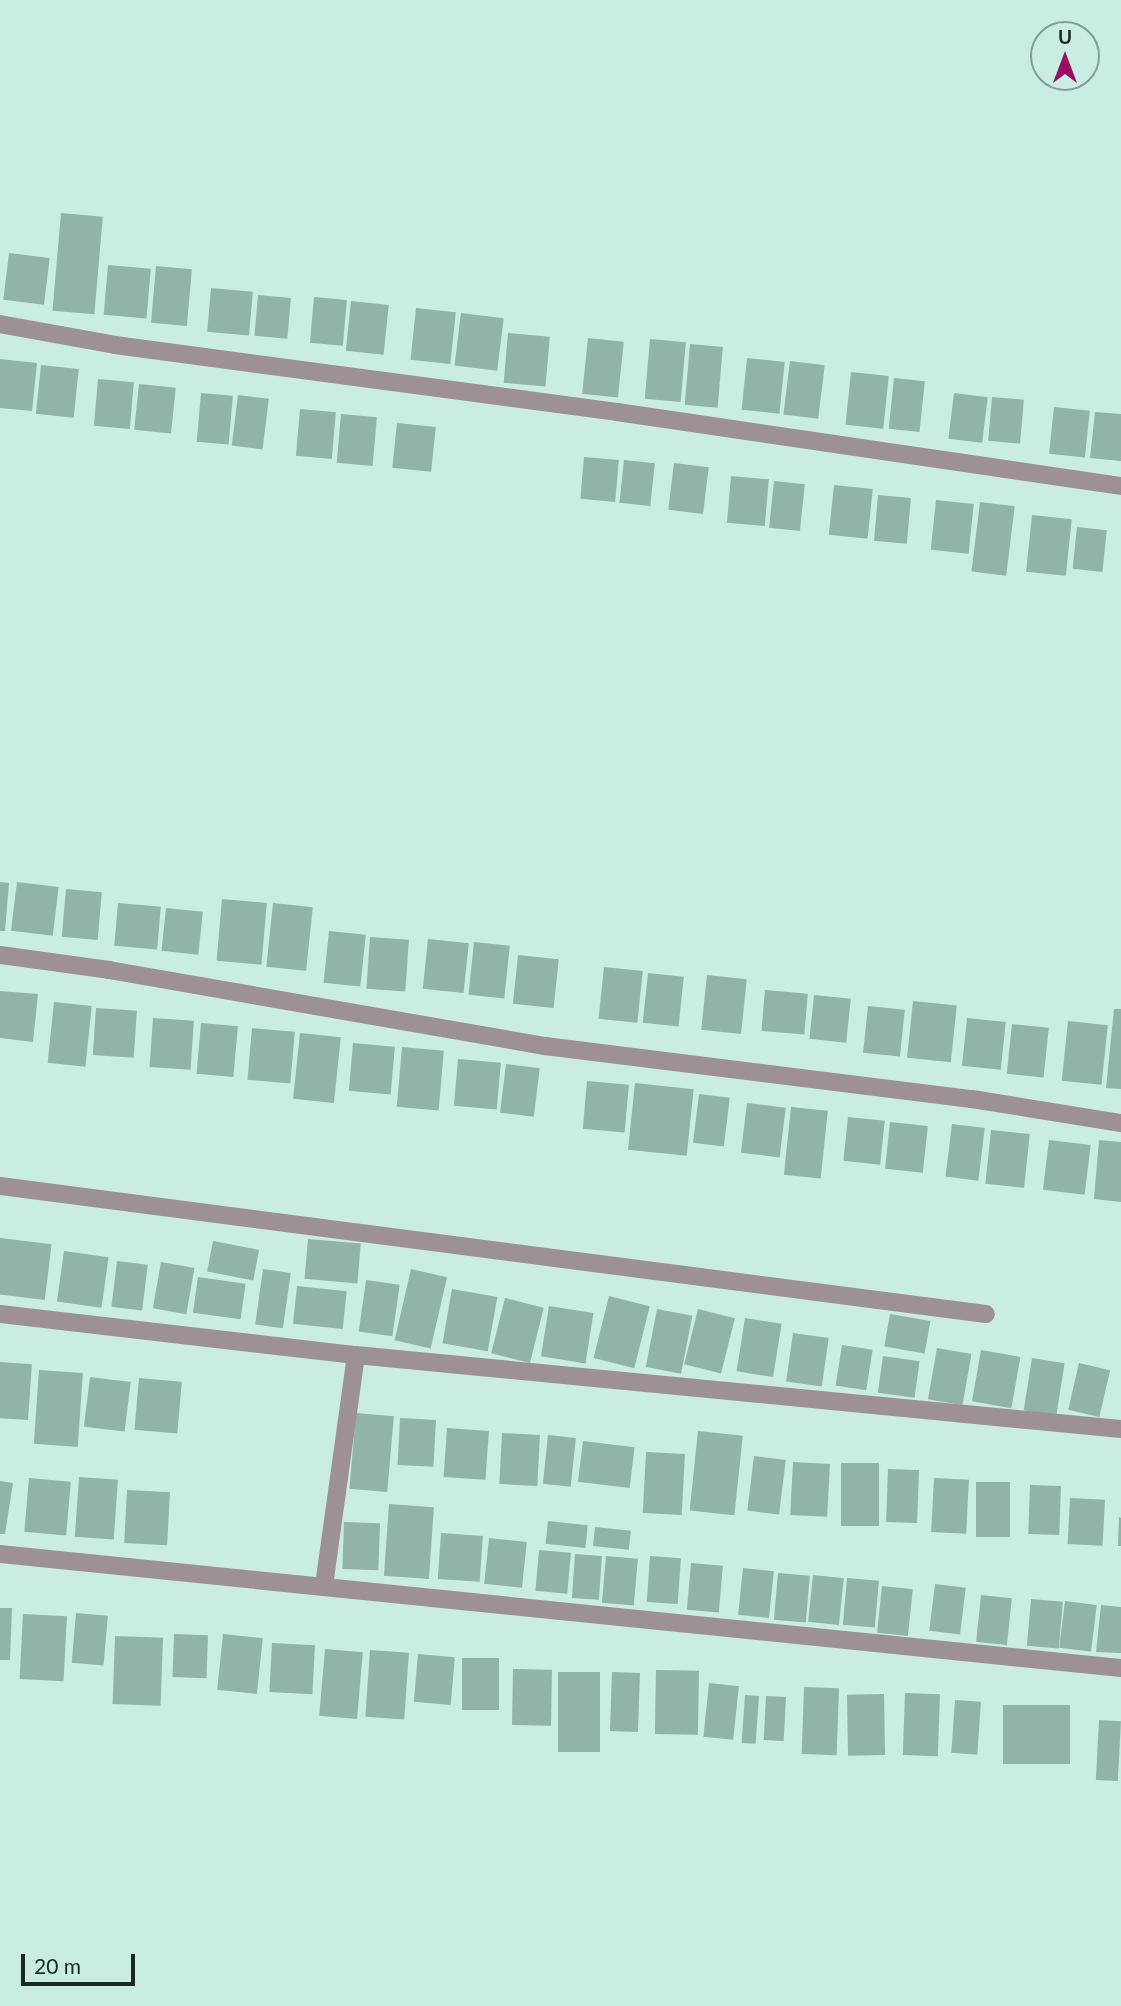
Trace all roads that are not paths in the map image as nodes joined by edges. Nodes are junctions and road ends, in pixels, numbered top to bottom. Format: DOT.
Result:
graph roads {
  1 [pos="0,324"];
  2 [pos="1121,486"];
  3 [pos="0,955"];
  4 [pos="1121,1123"];
  5 [pos="0,1186"];
  6 [pos="0,1314"];
  7 [pos="986,1314"];
  8 [pos="356,1355"];
  9 [pos="1121,1429"];
  10 [pos="0,1555"];
  11 [pos="324,1585"];
  12 [pos="1121,1668"];
  1 -- 2 [label="street"];
  3 -- 4 [label="street"];
  5 -- 7 [label="street"];
  6 -- 8 [label="street"];
  8 -- 9 [label="street"];
  8 -- 11 [label="street"];
  10 -- 11 [label="street"];
  11 -- 12 [label="street"];
}
